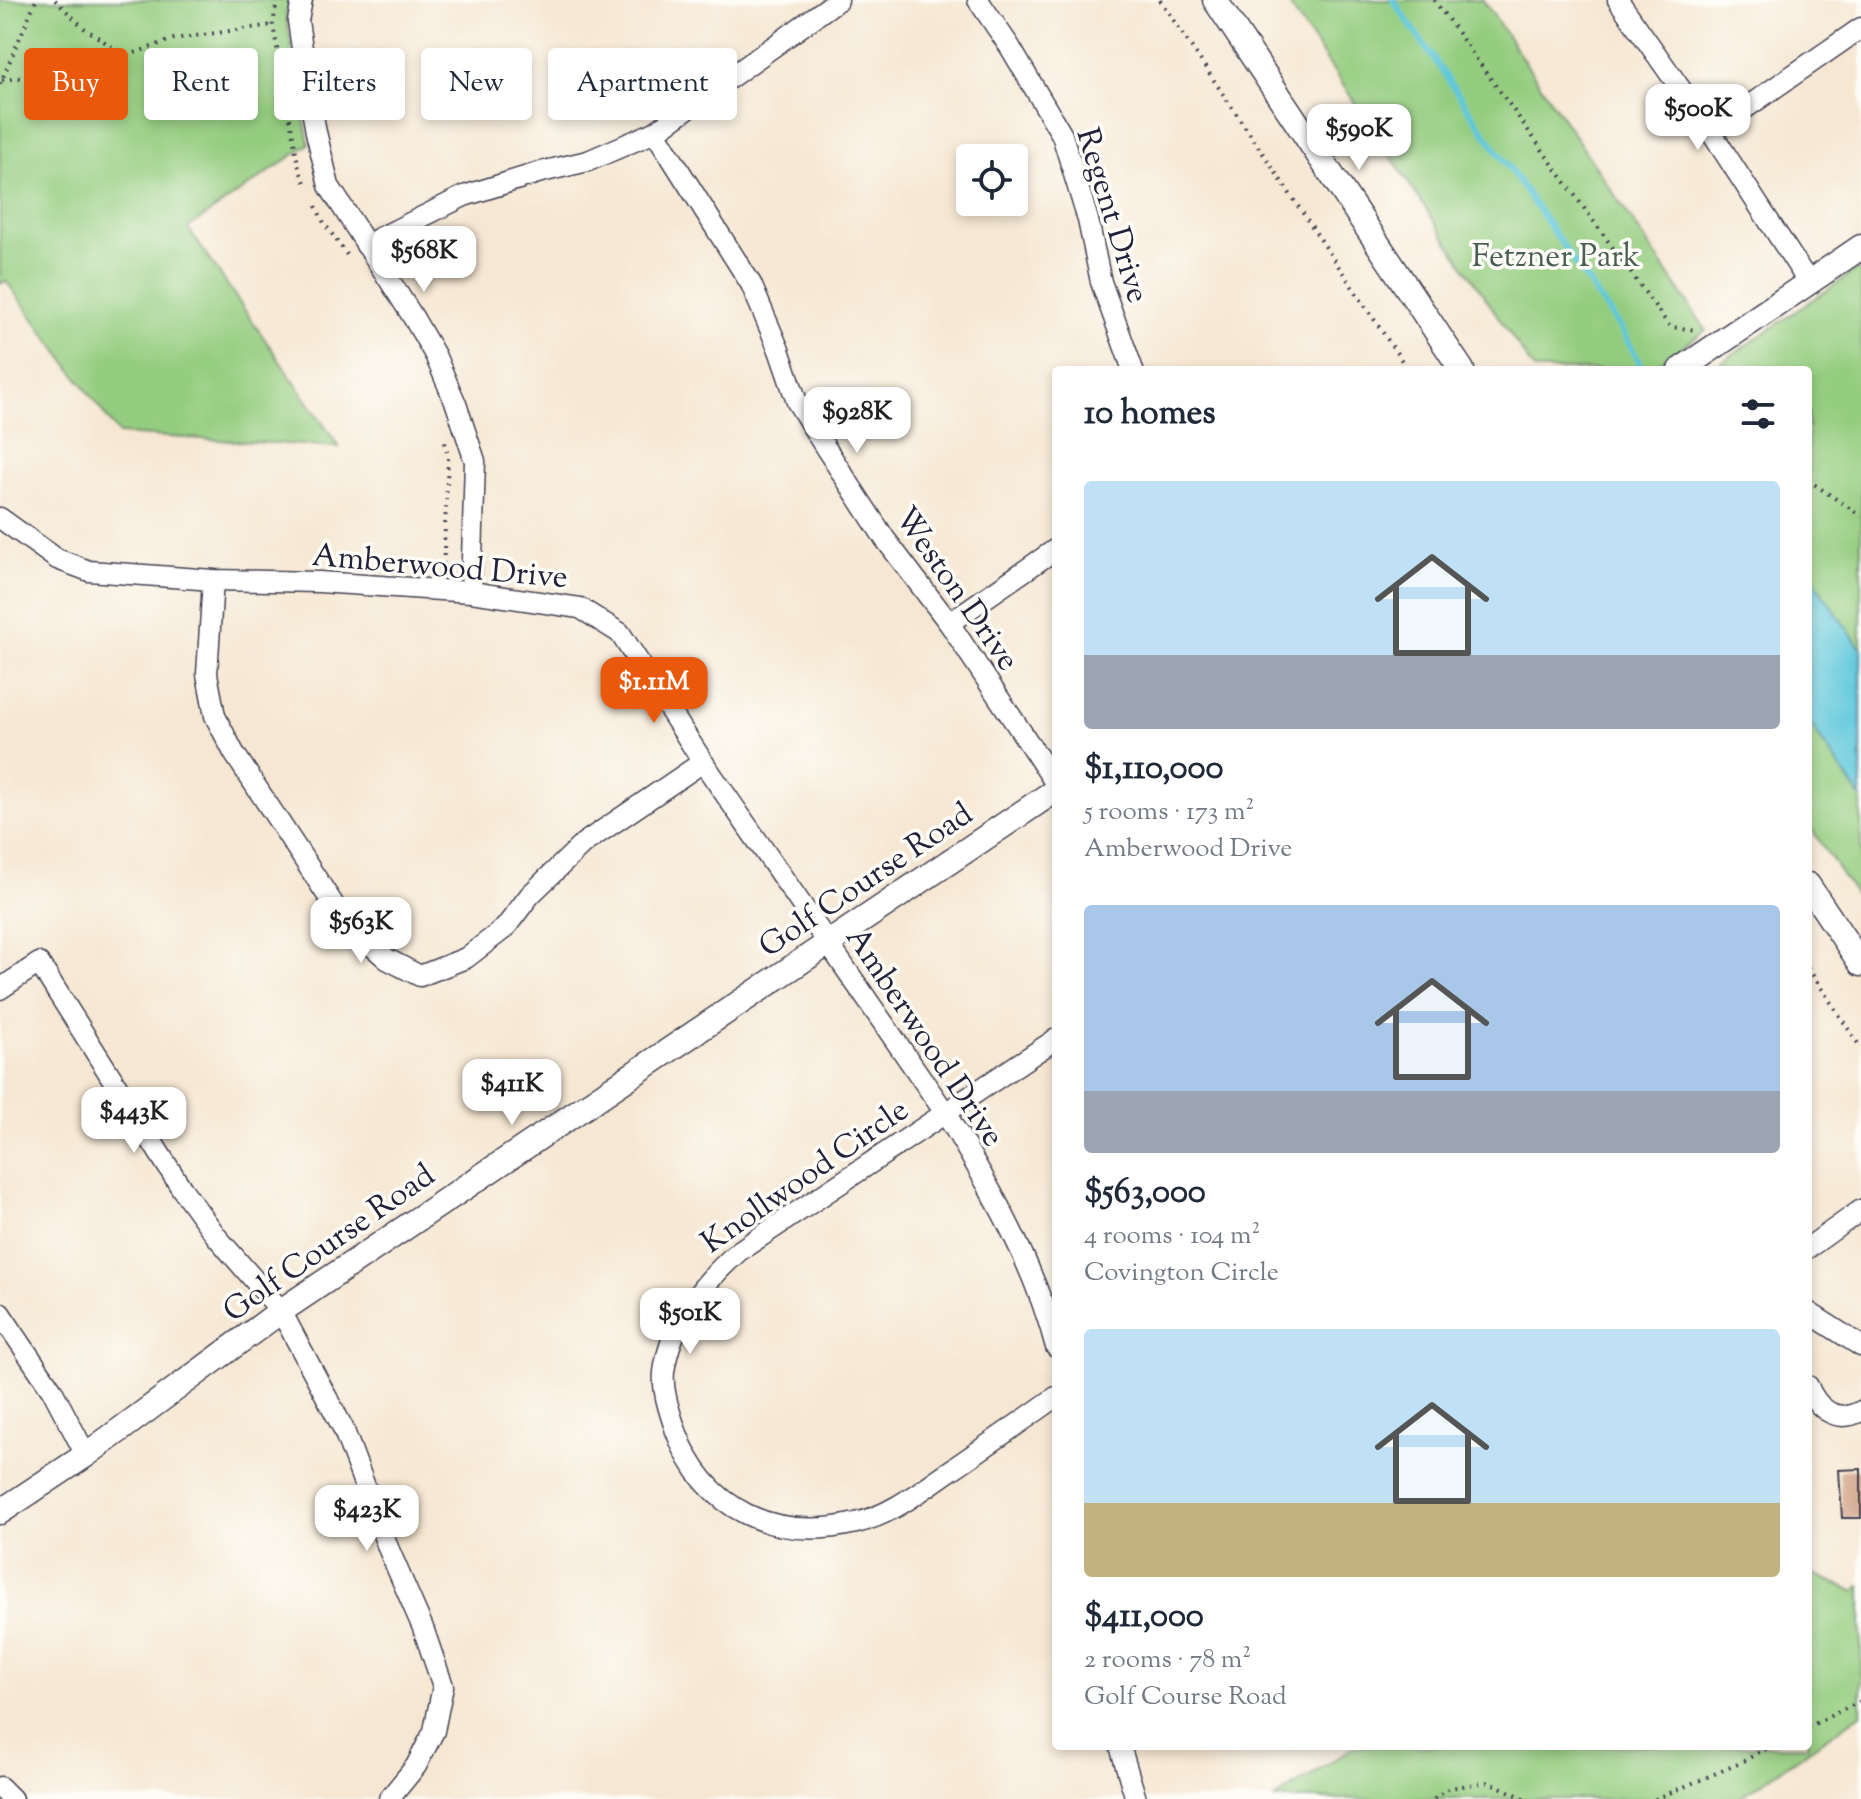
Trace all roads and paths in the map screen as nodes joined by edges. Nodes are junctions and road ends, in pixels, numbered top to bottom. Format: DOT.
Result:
graph roads {
  1 [pos="36,0"];
  2 [pos="55,0"];
  3 [pos="277,0"];
  4 [pos="302,0"];
  5 [pos="838,0"];
  6 [pos="978,0"];
  7 [pos="1160,0"];
  8 [pos="1215,0"];
  9 [pos="1434,0"];
  10 [pos="1618,0"];
  11 [pos="273,25"];
  12 [pos="1861,28"];
  13 [pos="114,48"];
  14 [pos="128,55"];
  15 [pos="24,79"];
  16 [pos="1,82"];
  17 [pos="655,132"];
  18 [pos="1711,132"];
  19 [pos="366,245"];
  20 [pos="1861,247"];
  21 [pos="349,258"];
  22 [pos="1809,283"];
  23 [pos="1706,353"];
  24 [pos="1132,366"];
  25 [pos="1405,366"];
  26 [pos="1459,366"];
  27 [pos="1686,366"];
  28 [pos="443,433"];
  29 [pos="1812,483"];
  30 [pos="1861,516"];
  31 [pos="0,518"];
  32 [pos="1052,552"];
  33 [pos="213,580"];
  34 [pos="442,590"];
  35 [pos="471,592"];
  36 [pos="949,623"];
  37 [pos="703,762"];
  38 [pos="1052,778"];
  39 [pos="1052,793"];
  40 [pos="1812,891"];
  41 [pos="828,942"];
  42 [pos="1861,964"];
  43 [pos="1812,974"];
  44 [pos="0,989"];
  45 [pos="1052,1042"];
  46 [pos="1861,1048"];
  47 [pos="946,1114"];
  48 [pos="1861,1210"];
  49 [pos="1812,1245"];
  50 [pos="281,1311"];
  51 [pos="0,1313"];
  52 [pos="1812,1315"];
  53 [pos="1052,1330"];
  54 [pos="1861,1346"];
  55 [pos="1812,1394"];
  56 [pos="1052,1400"];
  57 [pos="1861,1411"];
  58 [pos="86,1455"];
  59 [pos="0,1512"];
  60 [pos="1861,1701"];
  61 [pos="1812,1725"];
  62 [pos="1121,1750"];
  63 [pos="1764,1750"];
  64 [pos="0,1787"];
  65 [pos="12,1799"];
  66 [pos="389,1799"];
  67 [pos="1136,1799"];
  68 [pos="1434,1799"];
  69 [pos="1526,1799"];
  70 [pos="1655,1799"];
  1 -- 16 [label="path"];
  2 -- 13 [label="path"];
  3 -- 11 [label="path"];
  4 -- 19 [label="street"];
  5 -- 17 [label="street"];
  6 -- 24 [label="street, Regent Drive"];
  7 -- 25 [label="path"];
  8 -- 26 [label="street"];
  9 -- 23 [label="path"];
  10 -- 18 [label="street"];
  11 -- 14 [label="path"];
  11 -- 21 [label="path"];
  12 -- 18 [label="street"];
  15 -- 16 [label="path"];
  17 -- 19 [label="street"];
  17 -- 36 [label="street, Weston Drive"];
  18 -- 22 [label="street"];
  19 -- 35 [label="street"];
  20 -- 22 [label="street"];
  22 -- 23 [label="street"];
  23 -- 27 [label="street"];
  28 -- 34 [label="path"];
  29 -- 30 [label="path"];
  31 -- 33 [label="street, Amberwood Drive"];
  32 -- 36 [label="street"];
  33 -- 34 [label="street, Amberwood Drive"];
  33 -- 37 [label="street"];
  34 -- 35 [label="street, Amberwood Drive"];
  35 -- 37 [label="street, Amberwood Drive"];
  36 -- 38 [label="street, Weston Drive"];
  37 -- 41 [label="street, Amberwood Drive"];
  39 -- 41 [label="street, Golf Course Road"];
  40 -- 42 [label="street"];
  41 -- 47 [label="street, Amberwood Drive"];
  41 -- 50 [label="street, Golf Course Road"];
  43 -- 46 [label="path"];
  44 -- 50 [label="street"];
  45 -- 47 [label="street, Knollwood Circle"];
  47 -- 53 [label="street, Amberwood Drive"];
  47 -- 56 [label="street, Knollwood Circle"];
  48 -- 49 [label="street"];
  50 -- 58 [label="street, Golf Course Road"];
  50 -- 66 [label="street"];
  51 -- 58 [label="street"];
  52 -- 54 [label="street"];
  55 -- 57 [label="street"];
  58 -- 59 [label="street, Golf Course Road"];
  60 -- 61 [label="path"];
  62 -- 67 [label="street"];
  63 -- 70 [label="path"];
  64 -- 65 [label="street"];
  68 -- 69 [label="path"];
}
